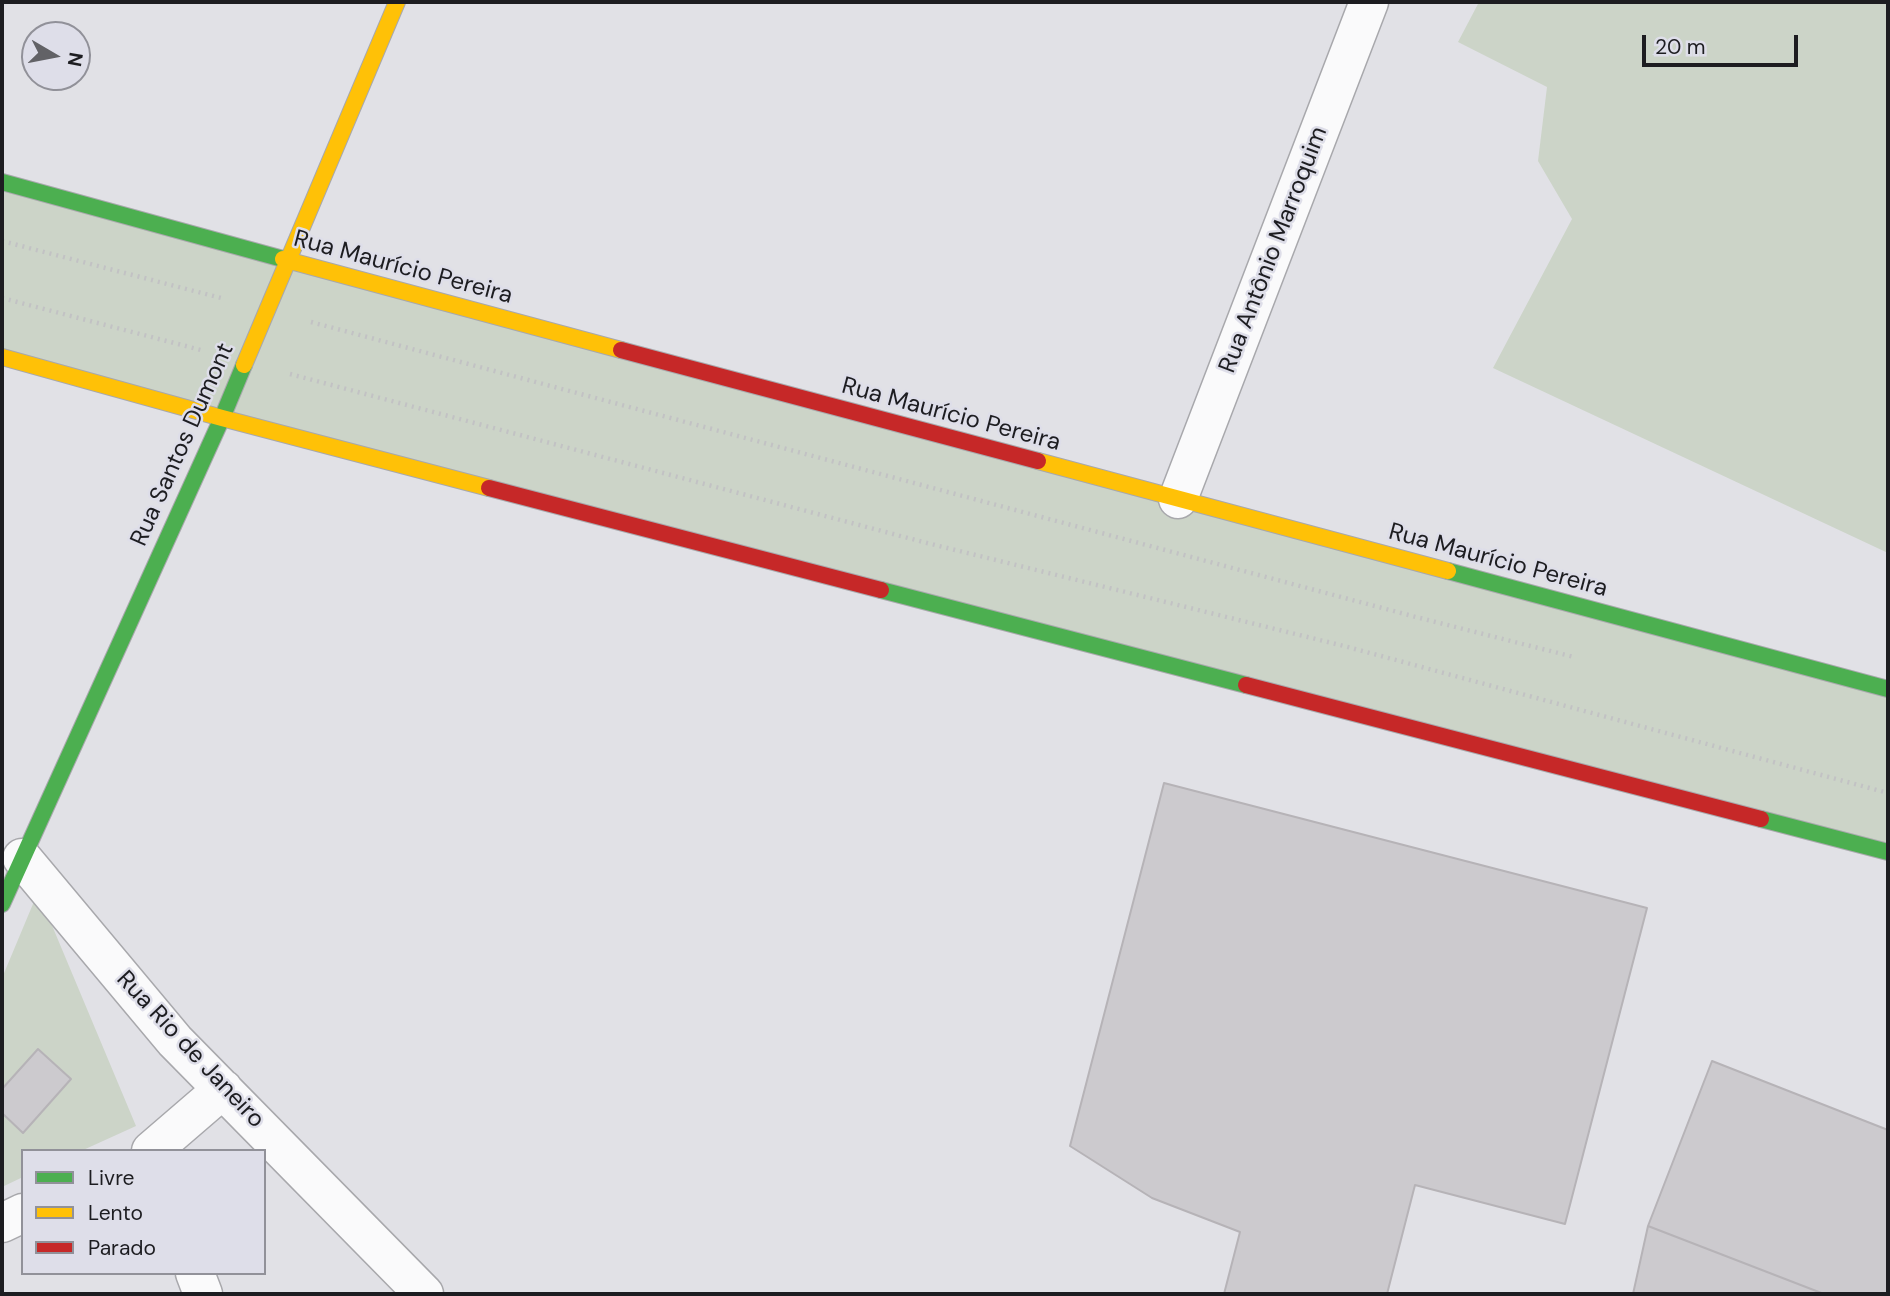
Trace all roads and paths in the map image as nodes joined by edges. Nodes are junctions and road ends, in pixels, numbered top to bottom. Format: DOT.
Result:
graph roads {
  1 [pos="397,2"];
  2 [pos="1369,2"];
  3 [pos="2,182"];
  4 [pos="2,241"];
  5 [pos="289,261"];
  6 [pos="2,298"];
  7 [pos="266,310"];
  8 [pos="2,357"];
  9 [pos="245,362"];
  10 [pos="222,418"];
  11 [pos="1178,499"];
  12 [pos="1575,657"];
  13 [pos="1888,689"];
  14 [pos="1888,793"];
  15 [pos="1888,852"];
  16 [pos="22,858"];
  17 [pos="2,904"];
  18 [pos="222,1089"];
  19 [pos="153,1149"];
  20 [pos="21,1214"];
  21 [pos="2,1223"];
  22 [pos="196,1275"];
  23 [pos="203,1294"];
  24 [pos="424,1294"];
  1 -- 5 [label="street, Rua Santos Dumont"];
  2 -- 11 [label="street, Rua Antônio Marroquim"];
  3 -- 5 [label="street, Rua Maurício Pereira"];
  4 -- 7 [label="path"];
  5 -- 7 [label="street, Rua Santos Dumont"];
  5 -- 11 [label="street, Rua Maurício Pereira"];
  6 -- 9 [label="path"];
  7 -- 9 [label="street, Rua Santos Dumont"];
  7 -- 12 [label="path"];
  8 -- 10 [label="street"];
  9 -- 10 [label="street, Rua Santos Dumont"];
  9 -- 14 [label="path"];
  10 -- 15 [label="street"];
  10 -- 16 [label="street, Rua Santos Dumont"];
  11 -- 13 [label="street, Rua Maurício Pereira"];
  16 -- 17 [label="street, Rua Santos Dumont"];
  16 -- 18 [label="street, Rua Rio de Janeiro"];
  18 -- 19 [label="street"];
  18 -- 24 [label="street, Rua Rio de Janeiro"];
  20 -- 21 [label="street"];
  22 -- 23 [label="street"];
}
